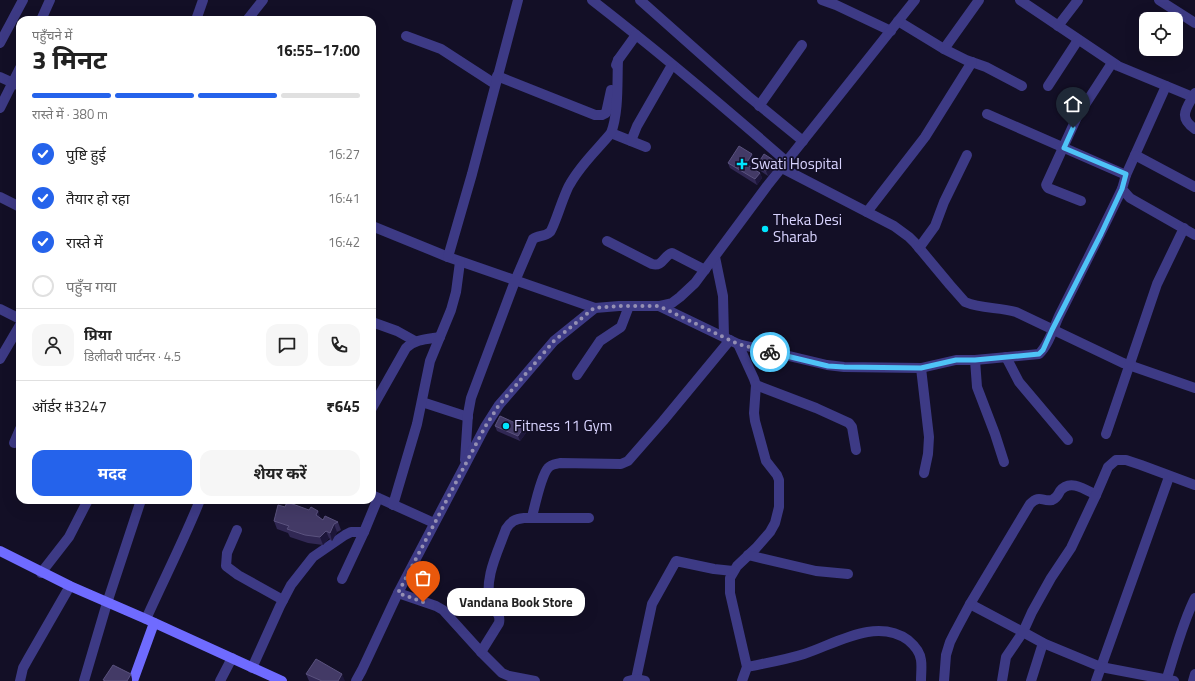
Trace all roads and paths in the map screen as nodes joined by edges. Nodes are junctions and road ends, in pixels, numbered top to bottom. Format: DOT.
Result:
graph roads {
  1 [pos="23,0"];
  2 [pos="50,0"];
  3 [pos="203,0"];
  4 [pos="263,0"];
  5 [pos="518,0"];
  6 [pos="592,0"];
  7 [pos="640,0"];
  8 [pos="822,0"];
  9 [pos="915,0"];
  10 [pos="979,0"];
  11 [pos="1020,0"];
  12 [pos="1078,0"];
  13 [pos="1159,0"];
  14 [pos="43,16"];
  15 [pos="197,16"];
  16 [pos="250,16"];
  17 [pos="1194,20"];
  18 [pos="898,21"];
  19 [pos="1058,26"];
  20 [pos="890,31"];
  21 [pos="636,35"];
  22 [pos="406,36"];
  23 [pos="1078,40"];
  24 [pos="0,44"];
  25 [pos="802,45"];
  26 [pos="944,49"];
  27 [pos="618,60"];
  28 [pos="972,62"];
  29 [pos="1112,63"];
  30 [pos="672,65"];
  31 [pos="0,77"];
  32 [pos="496,80"];
  33 [pos="16,85"];
  34 [pos="16,86"];
  35 [pos="1022,86"];
  36 [pos="1048,86"];
  37 [pos="1166,86"];
  38 [pos="1194,95"];
  39 [pos="759,106"];
  40 [pos="0,108"];
  41 [pos="987,114"];
  42 [pos="1195,129"];
  43 [pos="611,133"];
  44 [pos="803,141"];
  45 [pos="631,142"];
  46 [pos="646,147"];
  47 [pos="1064,148"];
  48 [pos="966,155"];
  49 [pos="1135,155"];
  50 [pos="784,165"];
  51 [pos="1126,174"];
  52 [pos="1195,186"];
  53 [pos="1122,189"];
  54 [pos="0,197"];
  55 [pos="1081,201"];
  56 [pos="16,204"];
  57 [pos="867,212"];
  58 [pos="376,228"];
  59 [pos="1184,228"];
  60 [pos="1195,235"];
  61 [pos="607,241"];
  62 [pos="919,248"];
  63 [pos="448,257"];
  64 [pos="715,257"];
  65 [pos="460,262"];
  66 [pos="705,270"];
  67 [pos="515,281"];
  68 [pos="629,306"];
  69 [pos="659,306"];
  70 [pos="594,308"];
  71 [pos="0,309"];
  72 [pos="16,317"];
  73 [pos="376,323"];
  74 [pos="1052,330"];
  75 [pos="16,332"];
  76 [pos="440,337"];
  77 [pos="731,340"];
  78 [pos="415,341"];
  79 [pos="1006,357"];
  80 [pos="0,359"];
  81 [pos="975,360"];
  82 [pos="1129,365"];
  83 [pos="921,368"];
  84 [pos="577,375"];
  85 [pos="756,385"];
  86 [pos="1195,388"];
  87 [pos="376,401"];
  88 [pos="422,402"];
  89 [pos="468,417"];
  90 [pos="1106,434"];
  91 [pos="16,438"];
  92 [pos="1068,440"];
  93 [pos="14,443"];
  94 [pos="856,450"];
  95 [pos="1004,462"];
  96 [pos="465,465"];
  97 [pos="924,473"];
  98 [pos="1169,476"];
  99 [pos="1195,485"];
  100 [pos="1096,495"];
  101 [pos="376,496"];
  102 [pos="86,504"];
  103 [pos="140,504"];
  104 [pos="198,504"];
  105 [pos="373,504"];
  106 [pos="393,505"];
  107 [pos="532,517"];
  108 [pos="589,518"];
  109 [pos="434,523"];
  110 [pos="237,530"];
  111 [pos="364,532"];
  112 [pos="0,551"];
  113 [pos="748,555"];
  114 [pos="733,571"];
  115 [pos="41,573"];
  116 [pos="848,574"];
  117 [pos="342,579"];
  118 [pos="70,586"];
  119 [pos="398,593"];
  120 [pos="1195,598"];
  121 [pos="283,600"];
  122 [pos="107,603"];
  123 [pos="970,604"];
  124 [pos="150,621"];
  125 [pos="1023,632"];
  126 [pos="1043,643"];
  127 [pos="481,652"];
  128 [pos="232,658"];
  129 [pos="747,667"];
  130 [pos="1101,667"];
  131 [pos="252,668"];
  132 [pos="1195,674"];
  133 [pos="636,680"];
  134 [pos="1169,680"];
  135 [pos="20,681"];
  136 [pos="84,681"];
  137 [pos="133,681"];
  138 [pos="220,681"];
  139 [pos="282,681"];
  140 [pos="356,681"];
  141 [pos="535,681"];
  142 [pos="742,681"];
  143 [pos="921,681"];
  144 [pos="944,681"];
  145 [pos="1002,681"];
  146 [pos="1031,681"];
  147 [pos="1096,681"];
  148 [pos="1194,681"];
  1 -- 24 [label="street"];
  2 -- 14 [label="street"];
  3 -- 15 [label="street"];
  4 -- 16 [label="street"];
  5 -- 32 [label="street"];
  6 -- 21 [label="street"];
  7 -- 39 [label="street"];
  8 -- 20 [label="street"];
  9 -- 18 [label="street"];
  10 -- 26 [label="street"];
  11 -- 19 [label="street"];
  12 -- 19 [label="street"];
  13 -- 17 [label="street"];
  18 -- 20 [label="street"];
  18 -- 26 [label="street"];
  19 -- 23 [label="street"];
  20 -- 44 [label="street"];
  21 -- 27 [label="street"];
  21 -- 30 [label="street"];
  22 -- 32 [label="street"];
  23 -- 29 [label="street"];
  23 -- 36 [label="street"];
  25 -- 39 [label="street"];
  26 -- 28 [label="street"];
  27 -- 32 [label="street"];
  27 -- 43 [label="street"];
  28 -- 35 [label="street"];
  28 -- 57 [label="street"];
  29 -- 37 [label="street"];
  29 -- 47 [label="street"];
  30 -- 45 [label="street"];
  30 -- 50 [label="street"];
  31 -- 33 [label="street"];
  32 -- 63 [label="street"];
  34 -- 40 [label="street"];
  37 -- 38 [label="street"];
  37 -- 49 [label="street"];
  38 -- 42 [label="street"];
  39 -- 44 [label="street"];
  41 -- 47 [label="street"];
  43 -- 45 [label="street"];
  43 -- 67 [label="street"];
  44 -- 50 [label="street"];
  45 -- 46 [label="street"];
  47 -- 51 [label="street"];
  47 -- 55 [label="street"];
  48 -- 62 [label="street"];
  49 -- 51 [label="street"];
  49 -- 52 [label="street"];
  50 -- 57 [label="street"];
  50 -- 64 [label="street"];
  51 -- 53 [label="street"];
  53 -- 59 [label="street"];
  53 -- 74 [label="street"];
  54 -- 56 [label="street"];
  57 -- 62 [label="street"];
  58 -- 63 [label="street"];
  59 -- 60 [label="street"];
  59 -- 82 [label="street"];
  61 -- 66 [label="street"];
  62 -- 74 [label="street"];
  63 -- 65 [label="street"];
  64 -- 66 [label="street"];
  64 -- 77 [label="street"];
  65 -- 67 [label="street"];
  65 -- 76 [label="street"];
  66 -- 69 [label="street"];
  67 -- 70 [label="street"];
  67 -- 89 [label="street"];
  68 -- 69 [label="street"];
  68 -- 70 [label="street"];
  68 -- 84 [label="street"];
  69 -- 77 [label="street"];
  70 -- 96 [label="street"];
  71 -- 72 [label="street"];
  73 -- 78 [label="street"];
  74 -- 79 [label="street"];
  74 -- 82 [label="street"];
  75 -- 80 [label="street"];
  76 -- 78 [label="street"];
  76 -- 88 [label="street"];
  77 -- 83 [label="street"];
  77 -- 85 [label="street"];
  77 -- 107 [label="street"];
  78 -- 87 [label="street"];
  79 -- 81 [label="street"];
  79 -- 92 [label="street"];
  81 -- 83 [label="street"];
  81 -- 95 [label="street"];
  82 -- 86 [label="street"];
  82 -- 90 [label="street"];
  83 -- 97 [label="street"];
  85 -- 94 [label="street"];
  85 -- 113 [label="street"];
  88 -- 89 [label="street"];
  88 -- 106 [label="street"];
  89 -- 96 [label="street"];
  91 -- 93 [label="street"];
  96 -- 109 [label="street"];
  98 -- 99 [label="street"];
  98 -- 100 [label="street"];
  98 -- 130 [label="street"];
  100 -- 123 [label="street"];
  100 -- 125 [label="street"];
  101 -- 106 [label="street"];
  102 -- 115 [label="street"];
  103 -- 122 [label="street"];
  104 -- 124 [label="street"];
  105 -- 111 [label="street"];
  106 -- 109 [label="street"];
  107 -- 108 [label="street"];
  107 -- 127 [label="street"];
  109 -- 119 [label="street"];
  110 -- 121 [label="street"];
  111 -- 117 [label="street"];
  111 -- 121 [label="street"];
  112 -- 115 [label="main road"];
  113 -- 114 [label="street"];
  113 -- 116 [label="street"];
  114 -- 129 [label="street"];
  114 -- 133 [label="street"];
  115 -- 118 [label="main road"];
  118 -- 122 [label="main road"];
  118 -- 135 [label="street"];
  119 -- 127 [label="street"];
  119 -- 140 [label="street"];
  120 -- 134 [label="street"];
  121 -- 131 [label="street"];
  122 -- 124 [label="main road"];
  122 -- 136 [label="street"];
  123 -- 125 [label="street"];
  123 -- 144 [label="street"];
  124 -- 128 [label="main road"];
  124 -- 137 [label="main road"];
  125 -- 126 [label="street"];
  125 -- 145 [label="street"];
  126 -- 130 [label="street"];
  126 -- 146 [label="street"];
  127 -- 141 [label="street"];
  128 -- 131 [label="main road"];
  128 -- 138 [label="street"];
  129 -- 142 [label="street"];
  129 -- 143 [label="street"];
  130 -- 134 [label="street"];
  130 -- 147 [label="street"];
  131 -- 139 [label="main road"];
  132 -- 148 [label="street"];
}
